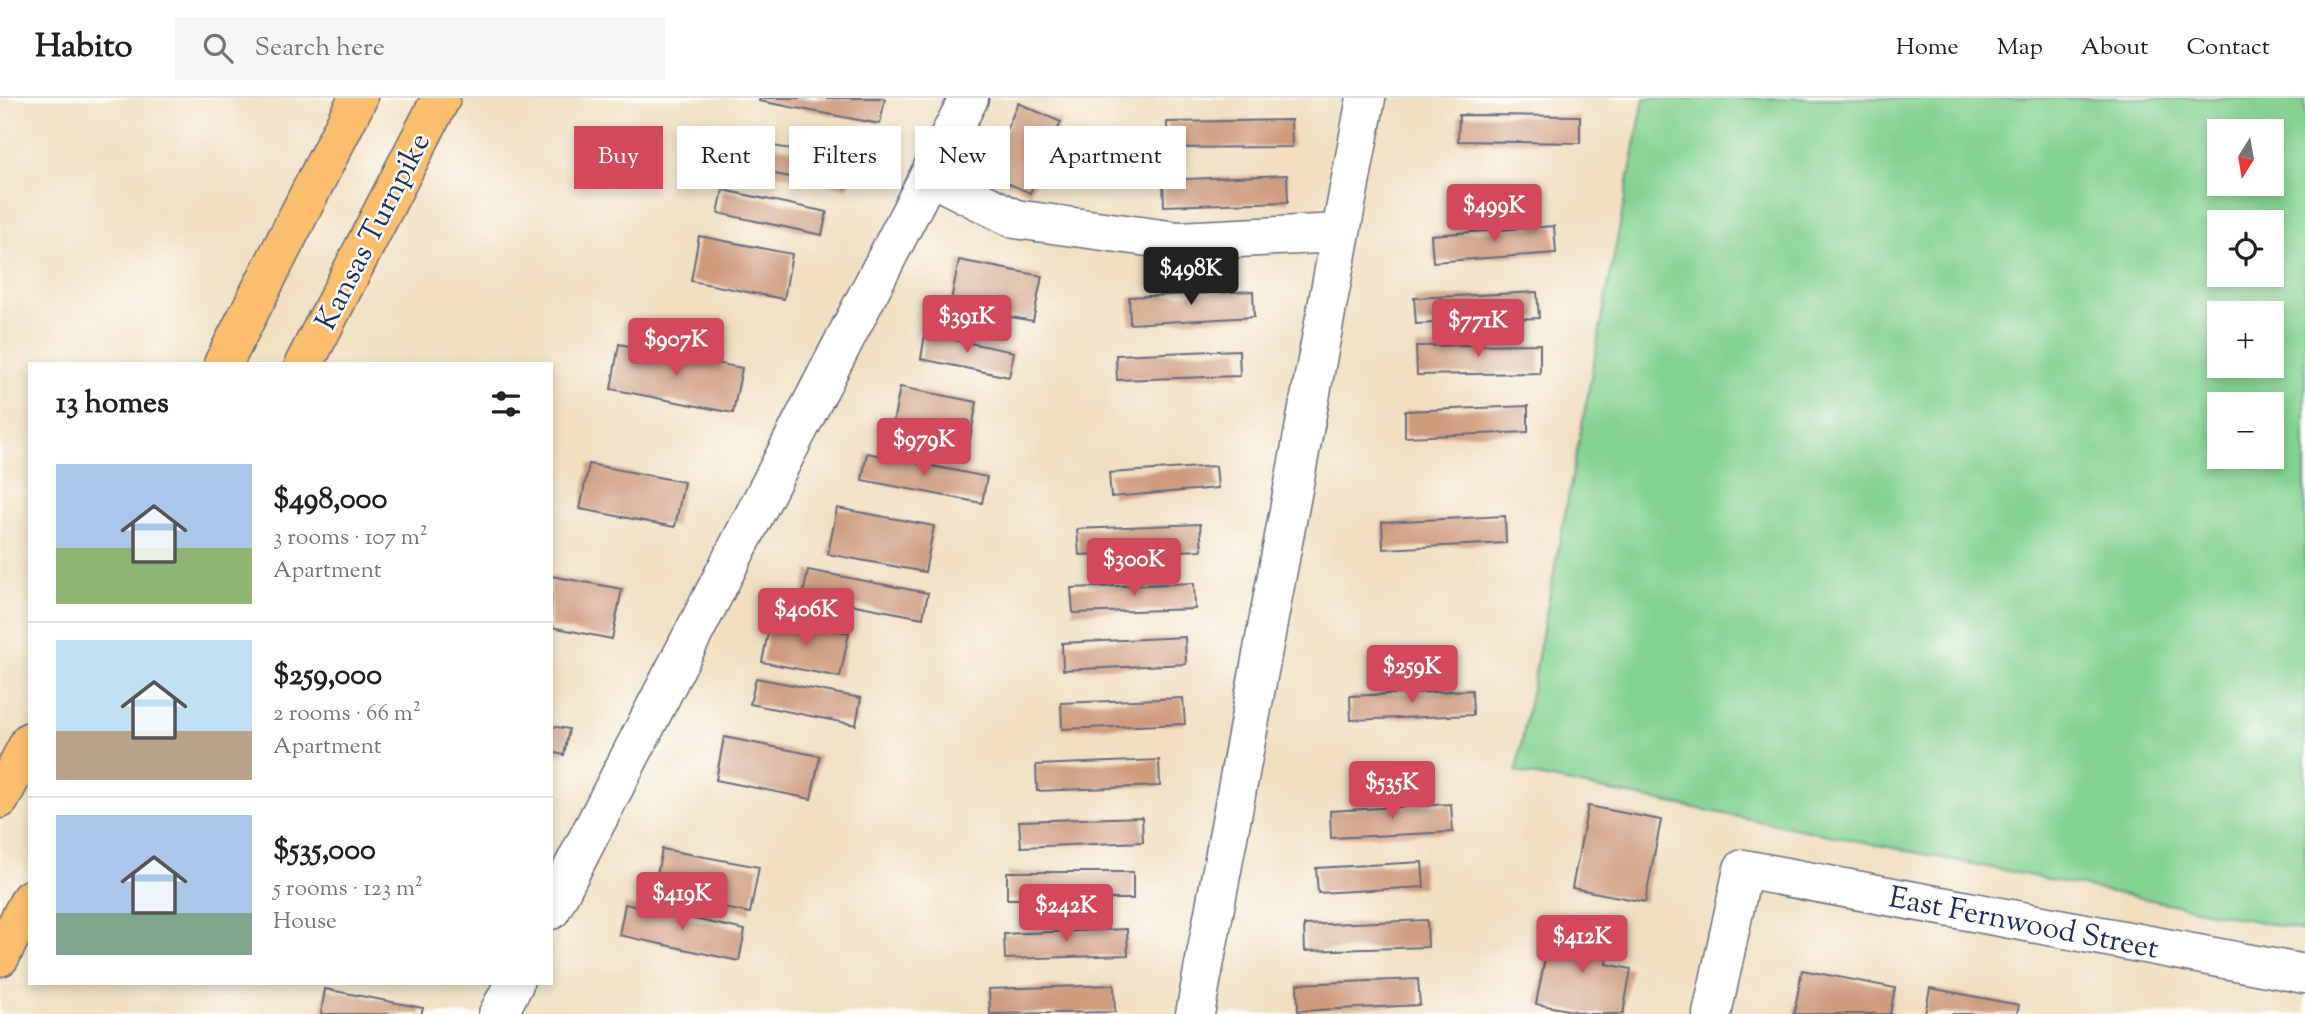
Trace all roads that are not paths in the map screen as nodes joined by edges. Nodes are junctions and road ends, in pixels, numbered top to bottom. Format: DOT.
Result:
graph roads {
  1 [pos="358,98"];
  2 [pos="441,98"];
  3 [pos="969,98"];
  4 [pos="1366,98"];
  5 [pos="955,126"];
  6 [pos="923,189"];
  7 [pos="956,189"];
  8 [pos="1340,233"];
  9 [pos="224,362"];
  10 [pos="305,362"];
  11 [pos="28,745"];
  12 [pos="0,799"];
  13 [pos="28,903"];
  14 [pos="553,906"];
  15 [pos="0,957"];
  16 [pos="2305,974"];
  17 [pos="512,985"];
  18 [pos="498,1014"];
  19 [pos="1195,1014"];
  20 [pos="1713,1014"];
  1 -- 9 [label="highway"];
  2 -- 10 [label="highway, Kansas Turnpike"];
  3 -- 5 [label="street"];
  4 -- 8 [label="street"];
  6 -- 14 [label="street"];
  7 -- 8 [label="street"];
  8 -- 19 [label="street"];
  11 -- 12 [label="highway"];
  13 -- 15 [label="highway"];
  16 -- 20 [label="street, East Fernwood Street"];
  17 -- 18 [label="street"];
}
